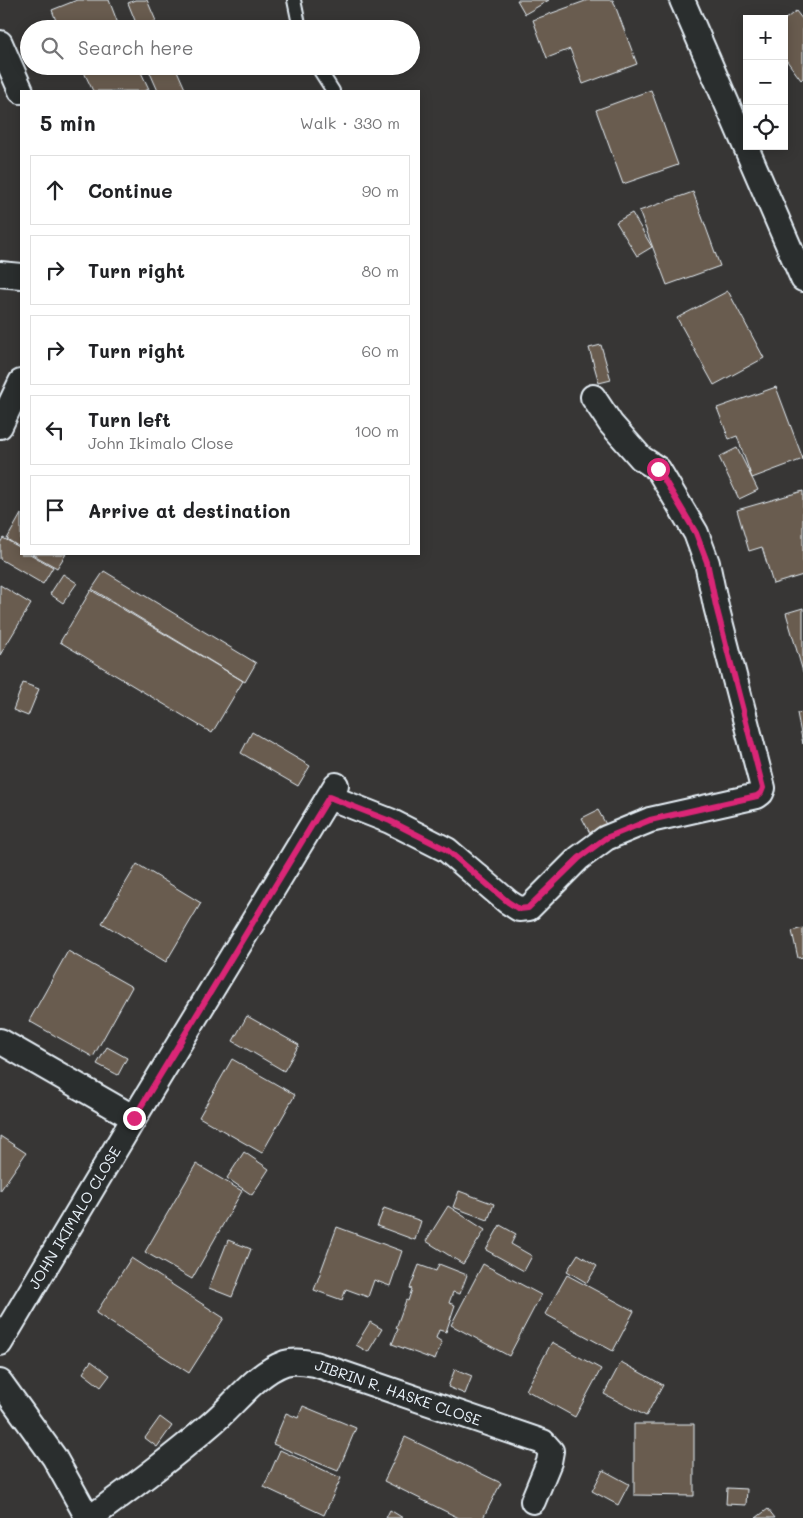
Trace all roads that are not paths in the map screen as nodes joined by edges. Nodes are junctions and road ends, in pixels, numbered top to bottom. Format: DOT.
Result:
graph roads {
  1 [pos="294,0"];
  2 [pos="682,0"];
  3 [pos="298,20"];
  4 [pos="0,43"];
  5 [pos="323,75"];
  6 [pos="22,90"];
  7 [pos="332,90"];
  8 [pos="0,274"];
  9 [pos="20,276"];
  10 [pos="803,279"];
  11 [pos="20,384"];
  12 [pos="593,397"];
  13 [pos="0,426"];
  14 [pos="0,1041"];
  15 [pos="134,1118"];
  16 [pos="0,1343"];
  17 [pos="0,1382"];
  18 [pos="533,1501"];
  19 [pos="89,1518"];
  1 -- 3 [label="lane"];
  2 -- 10 [label="street"];
  4 -- 6 [label="street"];
  5 -- 7 [label="lane"];
  8 -- 9 [label="street"];
  11 -- 13 [label="street"];
  12 -- 15 [label="street, JOHN IKIMALO CLOSE"];
  14 -- 15 [label="street"];
  15 -- 16 [label="street, JOHN IKIMALO CLOSE"];
  17 -- 19 [label="street"];
  18 -- 19 [label="street, JIBRIN R. HASKE CLOSE"];
}
